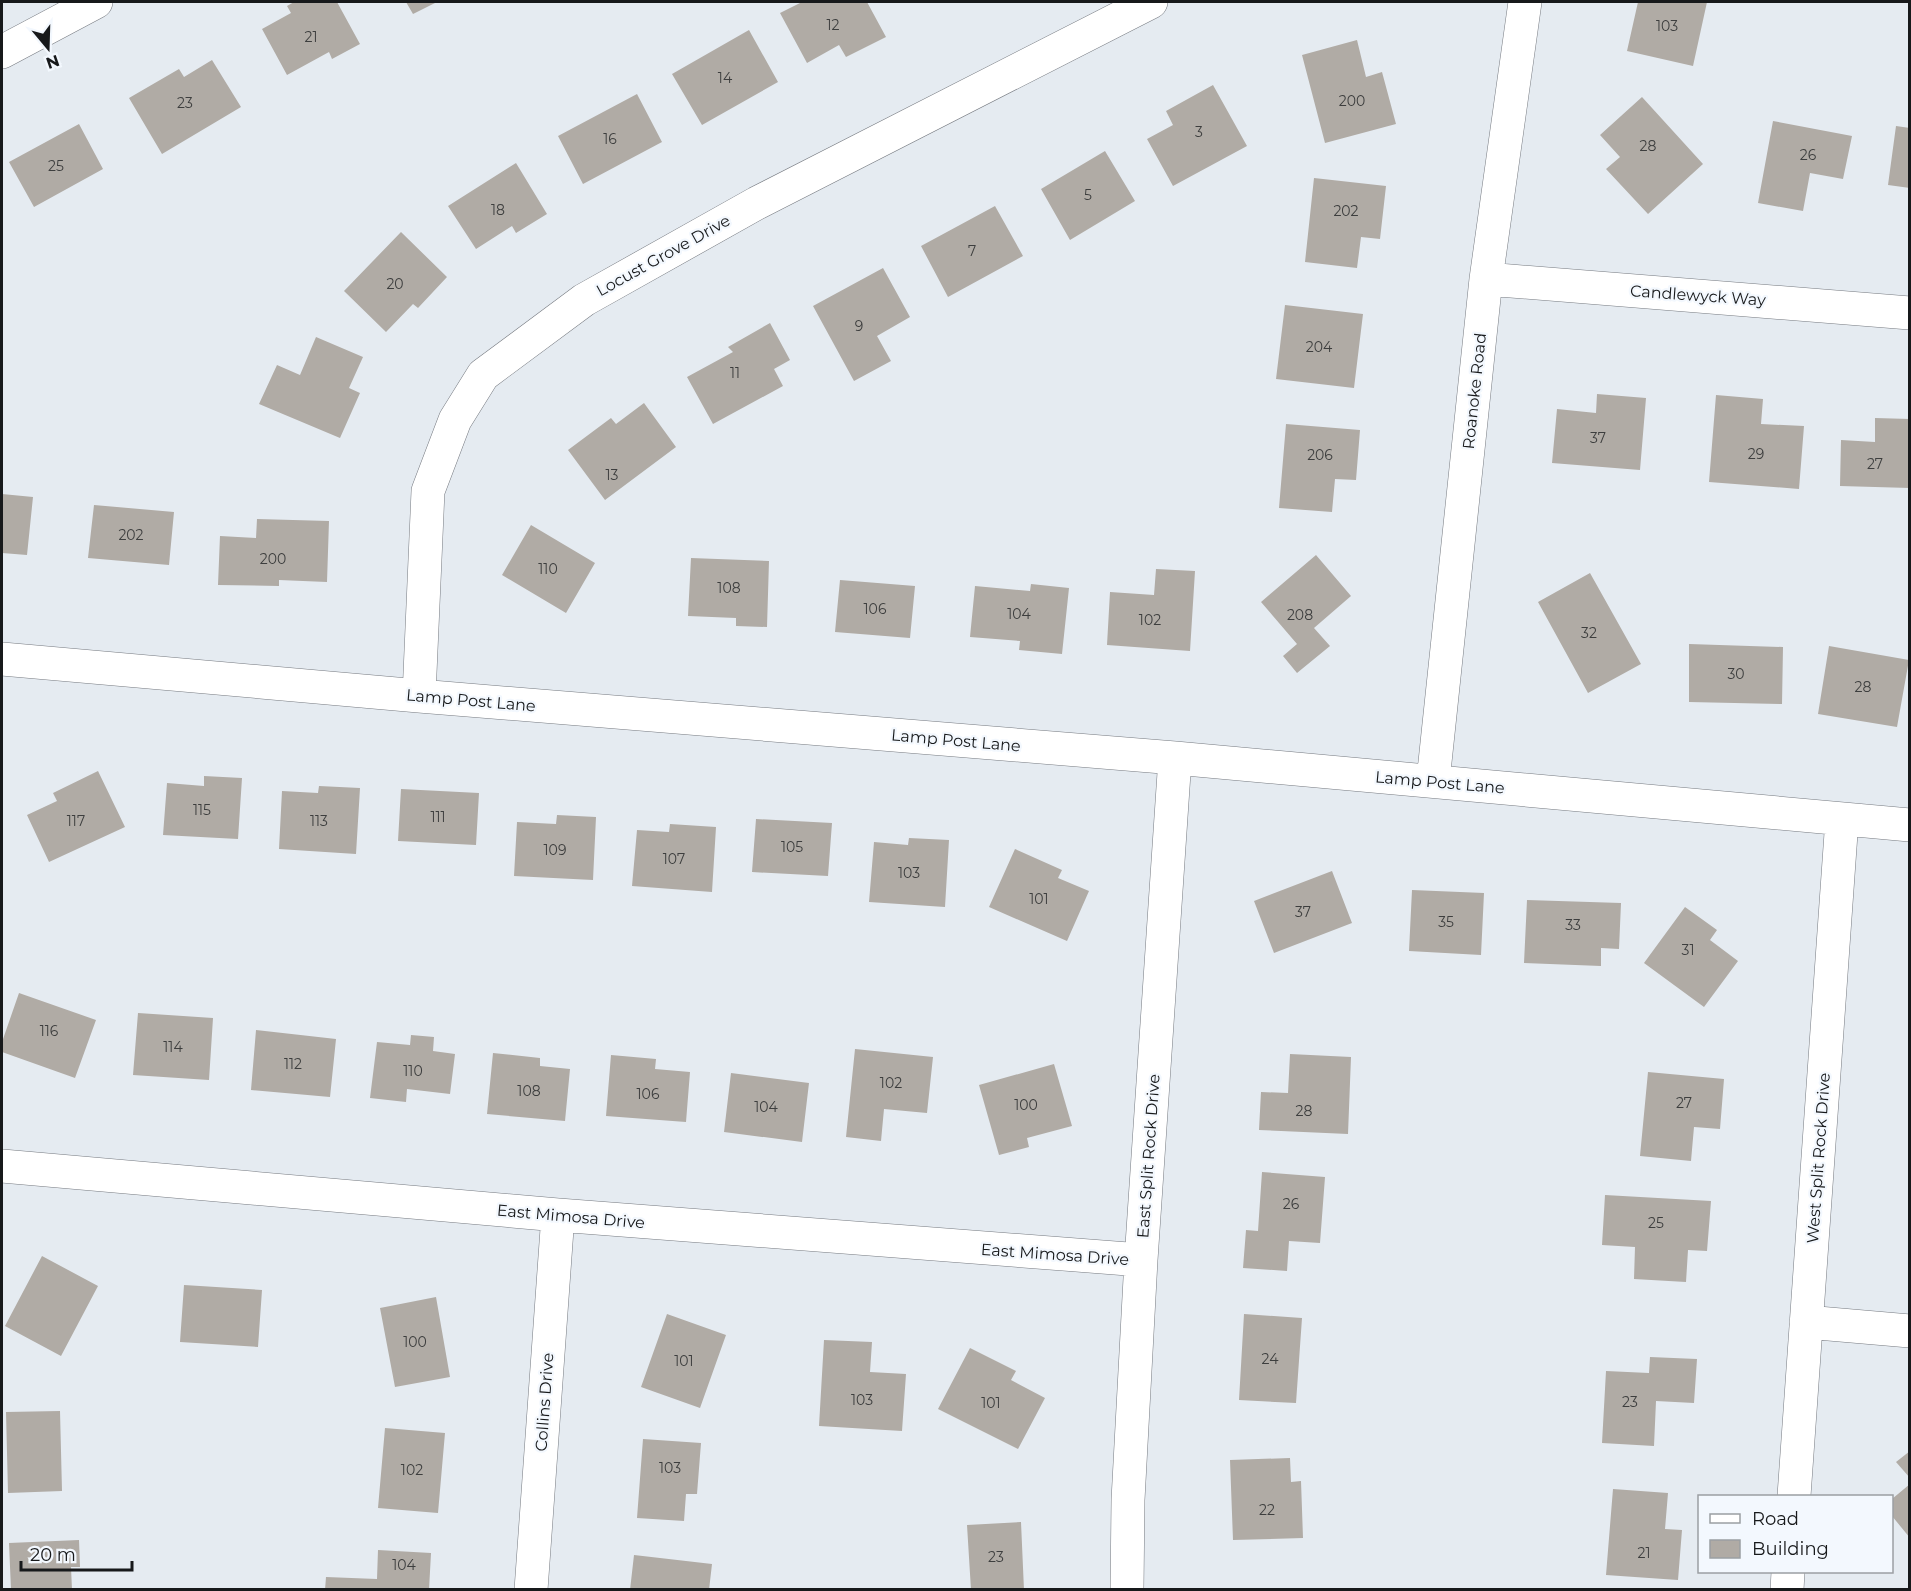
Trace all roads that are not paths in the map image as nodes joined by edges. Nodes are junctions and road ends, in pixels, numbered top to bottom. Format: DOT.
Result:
graph roads {
  1 [pos="96,2"];
  2 [pos="1151,2"];
  3 [pos="1525,2"];
  4 [pos="2,52"];
  5 [pos="1486,279"];
  6 [pos="1910,313"];
  7 [pos="2,659"];
  8 [pos="419,696"];
  9 [pos="1174,758"];
  10 [pos="1433,781"];
  11 [pos="1842,819"];
  12 [pos="1910,825"];
  13 [pos="2,1166"];
  14 [pos="558,1215"];
  15 [pos="1141,1260"];
  16 [pos="1806,1322"];
  17 [pos="1910,1331"];
  18 [pos="1794,1495"];
  19 [pos="1788,1573"];
  20 [pos="531,1590"];
  21 [pos="1127,1590"];
  22 [pos="1787,1590"];
  1 -- 4 [label="street"];
  2 -- 8 [label="street, Locust Grove Drive"];
  3 -- 5 [label="street, Roanoke Road"];
  5 -- 6 [label="street, Candlewyck Way"];
  5 -- 10 [label="street, Roanoke Road"];
  7 -- 8 [label="street, Lamp Post Lane"];
  8 -- 9 [label="street, Lamp Post Lane"];
  9 -- 10 [label="street, Lamp Post Lane"];
  9 -- 15 [label="street, East Split Rock Drive"];
  10 -- 11 [label="street, Lamp Post Lane"];
  11 -- 12 [label="street, Lamp Post Lane"];
  11 -- 16 [label="street, West Split Rock Drive"];
  13 -- 14 [label="street, East Mimosa Drive"];
  14 -- 15 [label="street, East Mimosa Drive"];
  14 -- 20 [label="street, Collins Drive"];
  15 -- 21 [label="street, East Split Rock Drive"];
  16 -- 17 [label="street"];
  16 -- 18 [label="street, West Split Rock Drive"];
  19 -- 22 [label="street"];
}
